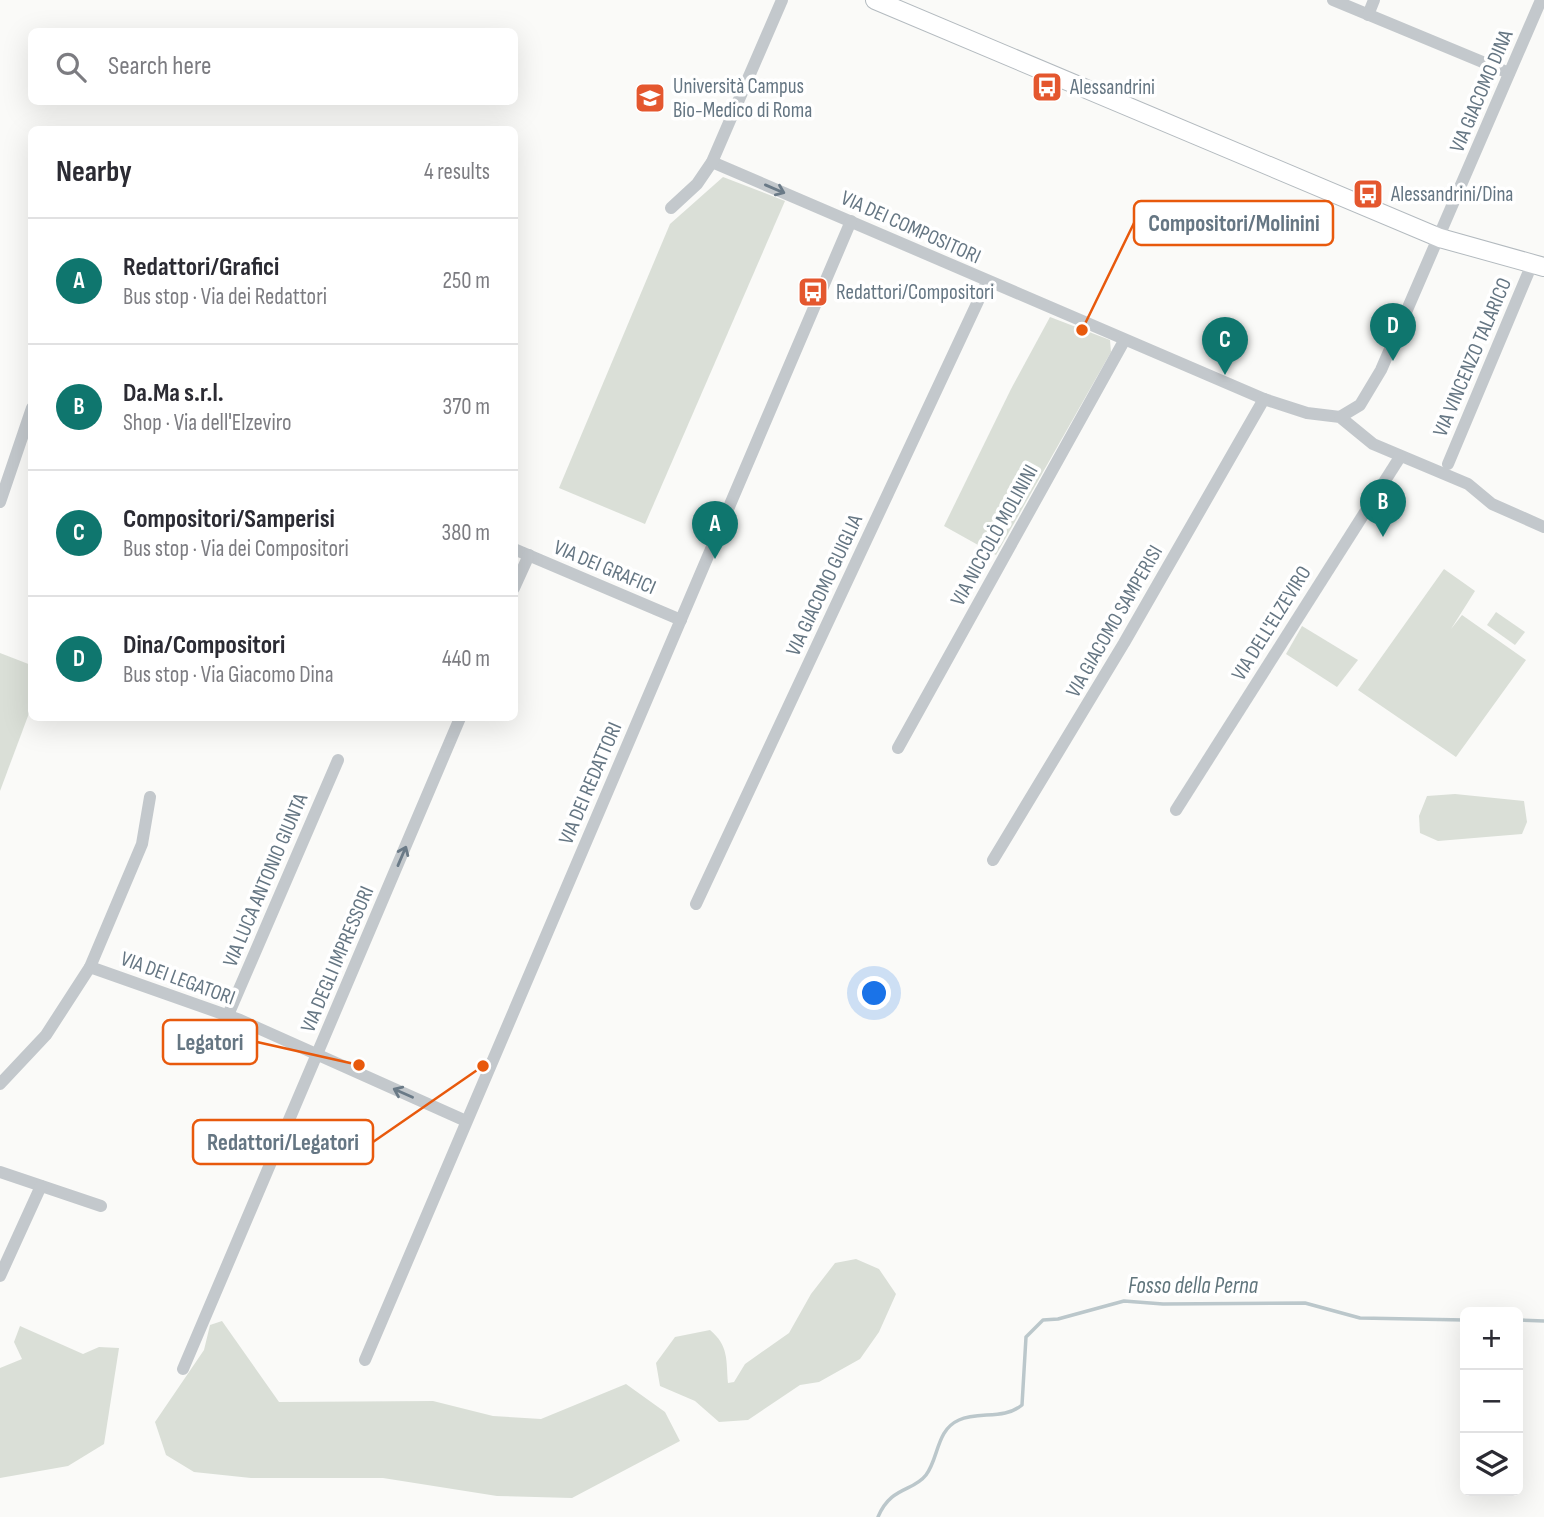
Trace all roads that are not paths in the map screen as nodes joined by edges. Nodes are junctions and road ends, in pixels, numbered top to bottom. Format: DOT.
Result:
graph roads {
  1 [pos="782,0"];
  2 [pos="875,0"];
  3 [pos="1333,0"];
  4 [pos="1374,0"];
  5 [pos="1541,0"];
  6 [pos="1368,15"];
  7 [pos="1509,73"];
  8 [pos="712,162"];
  9 [pos="671,208"];
  10 [pos="850,222"];
  11 [pos="1440,238"];
  12 [pos="1538,266"];
  13 [pos="987,282"];
  14 [pos="1124,341"];
  15 [pos="1264,398"];
  16 [pos="28,417"];
  17 [pos="1340,417"];
  18 [pos="1400,457"];
  19 [pos="1448,464"];
  20 [pos="5,470"];
  21 [pos="0,502"];
  22 [pos="1544,527"];
  23 [pos="518,551"];
  24 [pos="528,555"];
  25 [pos="518,579"];
  26 [pos="681,620"];
  27 [pos="459,721"];
  28 [pos="898,748"];
  29 [pos="338,760"];
  30 [pos="150,797"];
  31 [pos="1176,810"];
  32 [pos="993,860"];
  33 [pos="696,904"];
  34 [pos="90,967"];
  35 [pos="228,1015"];
  36 [pos="318,1054"];
  37 [pos="0,1084"];
  38 [pos="466,1121"];
  39 [pos="0,1172"];
  40 [pos="41,1186"];
  41 [pos="101,1206"];
  42 [pos="0,1276"];
  43 [pos="365,1360"];
  44 [pos="183,1369"];
  1 -- 8 [label="street"];
  2 -- 11 [label="street"];
  3 -- 6 [label="street"];
  4 -- 6 [label="street"];
  5 -- 7 [label="street, VIA GIACOMO DINA"];
  6 -- 7 [label="street"];
  7 -- 11 [label="street, VIA GIACOMO DINA"];
  8 -- 9 [label="street"];
  8 -- 10 [label="street, VIA DEI COMPOSITORI, one-way"];
  10 -- 13 [label="street, VIA DEI COMPOSITORI"];
  10 -- 26 [label="street, VIA DEI REDATTORI"];
  11 -- 12 [label="street"];
  11 -- 17 [label="street, VIA GIACOMO DINA"];
  12 -- 19 [label="street, VIA VINCENZO TALARICO"];
  13 -- 14 [label="street, VIA DEI COMPOSITORI"];
  13 -- 33 [label="street, VIA GIACOMO GUIGLIA"];
  14 -- 15 [label="street, VIA DEI COMPOSITORI"];
  14 -- 28 [label="street, VIA NICCOLÒ MOLININI"];
  15 -- 17 [label="street, VIA DEI COMPOSITORI"];
  15 -- 32 [label="street, VIA GIACOMO SAMPERISI"];
  16 -- 20 [label="street"];
  17 -- 18 [label="street"];
  18 -- 22 [label="street"];
  18 -- 31 [label="street, VIA DELL'ELZEVIRO"];
  20 -- 21 [label="street"];
  23 -- 24 [label="street, VIA DEI GRAFICI"];
  24 -- 25 [label="street"];
  24 -- 26 [label="street, VIA DEI GRAFICI"];
  26 -- 38 [label="street, VIA DEI REDATTORI"];
  36 -- 27 [label="street, VIA DEGLI IMPRESSORI, one-way"];
  29 -- 35 [label="street, VIA LUCA ANTONIO GIUNTA"];
  30 -- 34 [label="street"];
  34 -- 35 [label="street, VIA DEI LEGATORI"];
  34 -- 37 [label="street, VIA DEI LEGATORI"];
  35 -- 36 [label="street, VIA DEI LEGATORI"];
  38 -- 36 [label="street, VIA DEI LEGATORI, one-way"];
  36 -- 44 [label="street, VIA DEGLI IMPRESSORI"];
  38 -- 43 [label="street, VIA DEI REDATTORI"];
  39 -- 40 [label="street"];
  40 -- 41 [label="street"];
  40 -- 42 [label="street"];
}
